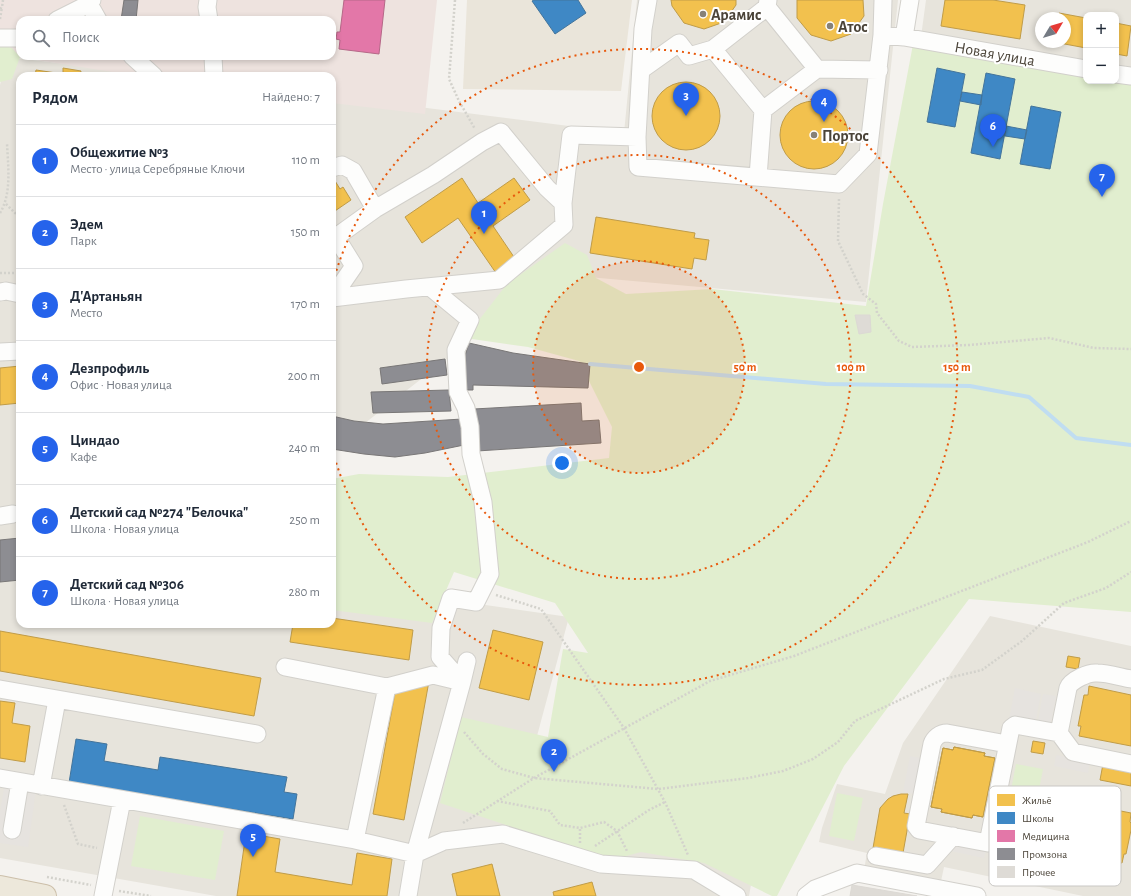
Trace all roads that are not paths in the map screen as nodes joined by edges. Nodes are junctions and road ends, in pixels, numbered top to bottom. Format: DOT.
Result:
graph roads {
  1 [pos="208,0"];
  2 [pos="648,0"];
  3 [pos="883,0"];
  4 [pos="910,0"];
  5 [pos="90,2"];
  6 [pos="767,4"];
  7 [pos="64,16"];
  8 [pos="96,16"];
  9 [pos="208,16"];
  10 [pos="882,35"];
  11 [pos="904,37"];
  12 [pos="0,38"];
  13 [pos="16,38"];
  14 [pos="713,49"];
  15 [pos="136,60"];
  16 [pos="213,60"];
  17 [pos="1083,68"];
  18 [pos="817,69"];
  19 [pos="641,70"];
  20 [pos="879,70"];
  21 [pos="150,72"];
  22 [pos="214,72"];
  23 [pos="1119,74"];
  24 [pos="1131,76"];
  25 [pos="763,110"];
  26 [pos="637,137"];
  27 [pos="336,167"];
  28 [pos="758,177"];
  29 [pos="563,203"];
  30 [pos="375,210"];
  31 [pos="336,237"];
  32 [pos="336,237"];
  33 [pos="430,287"];
  34 [pos="0,292"];
  35 [pos="336,292"];
  36 [pos="16,293"];
  37 [pos="336,298"];
  38 [pos="16,351"];
  39 [pos="0,352"];
  40 [pos="467,662"];
  41 [pos="285,667"];
  42 [pos="1131,679"];
  43 [pos="462,682"];
  44 [pos="387,687"];
  45 [pos="0,689"];
  46 [pos="57,700"];
  47 [pos="1059,733"];
  48 [pos="256,734"];
  49 [pos="1007,744"];
  50 [pos="1131,764"];
  51 [pos="0,778"];
  52 [pos="20,782"];
  53 [pos="41,786"];
  54 [pos="999,786"];
  55 [pos="122,800"];
  56 [pos="12,830"];
  57 [pos="953,836"];
  58 [pos="989,838"];
  59 [pos="355,840"];
  60 [pos="415,854"];
  61 [pos="883,855"];
  62 [pos="45,886"];
  63 [pos="0,887"];
  64 [pos="104,892"];
  65 [pos="408,896"];
  66 [pos="737,896"];
  67 [pos="806,896"];
  68 [pos="977,896"];
  1 -- 9 [label="street"];
  2 -- 19 [label="street"];
  3 -- 10 [label="street"];
  4 -- 11 [label="street"];
  5 -- 7 [label="street"];
  5 -- 8 [label="street"];
  6 -- 14 [label="street"];
  6 -- 18 [label="street"];
  10 -- 11 [label="street, Новая улица"];
  10 -- 20 [label="street"];
  11 -- 17 [label="street, Новая улица"];
  12 -- 13 [label="street"];
  14 -- 19 [label="street"];
  14 -- 25 [label="street"];
  15 -- 21 [label="street"];
  16 -- 22 [label="street"];
  18 -- 20 [label="street"];
  18 -- 25 [label="street"];
  19 -- 26 [label="street"];
  20 -- 28 [label="street"];
  23 -- 24 [label="street"];
  25 -- 28 [label="street"];
  26 -- 28 [label="street"];
  26 -- 29 [label="street"];
  27 -- 30 [label="street"];
  29 -- 30 [label="street"];
  29 -- 33 [label="street"];
  30 -- 32 [label="street"];
  31 -- 35 [label="street"];
  33 -- 37 [label="street"];
  33 -- 43 [label="street"];
  34 -- 36 [label="street"];
  38 -- 39 [label="street"];
  40 -- 43 [label="street"];
  41 -- 44 [label="street"];
  42 -- 47 [label="street"];
  43 -- 44 [label="street"];
  43 -- 60 [label="street"];
  44 -- 59 [label="street"];
  45 -- 46 [label="street"];
  46 -- 48 [label="street"];
  46 -- 53 [label="street"];
  47 -- 49 [label="street"];
  47 -- 50 [label="street"];
  49 -- 54 [label="street"];
  49 -- 57 [label="street"];
  51 -- 52 [label="street"];
  52 -- 53 [label="street"];
  52 -- 56 [label="street"];
  53 -- 55 [label="street"];
  55 -- 59 [label="street"];
  55 -- 64 [label="street"];
  57 -- 58 [label="street"];
  57 -- 61 [label="street"];
  59 -- 60 [label="street"];
  60 -- 65 [label="street"];
  60 -- 66 [label="street"];
  62 -- 63 [label="highway"];
  67 -- 68 [label="street"];
}
